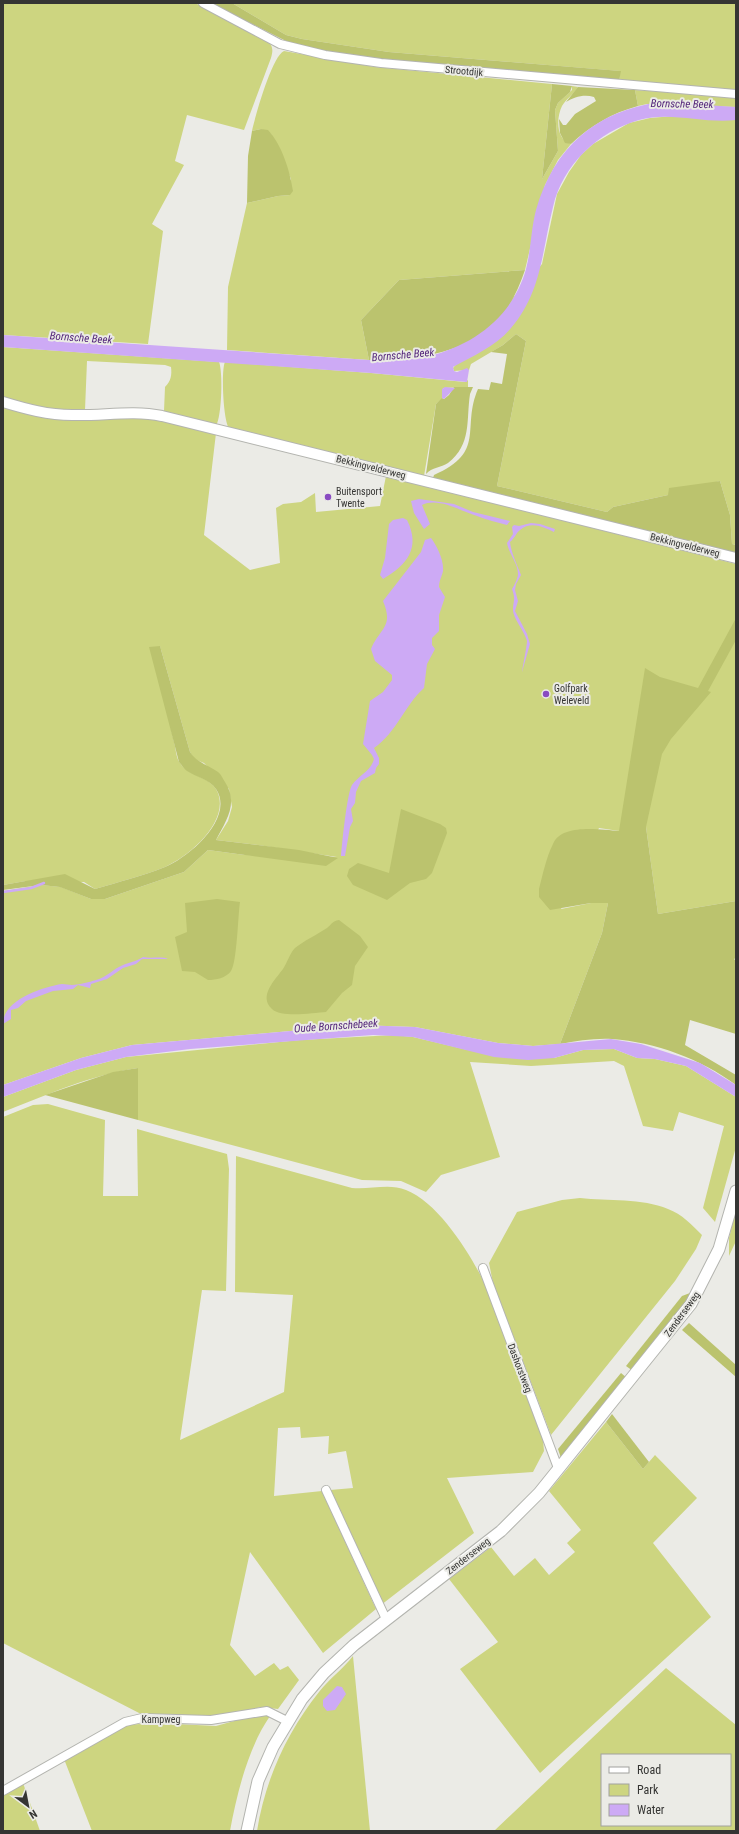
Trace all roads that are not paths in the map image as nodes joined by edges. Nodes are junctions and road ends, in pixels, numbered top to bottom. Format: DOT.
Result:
graph roads {
  1 [pos="203,3"];
  2 [pos="736,94"];
  3 [pos="3,402"];
  4 [pos="736,558"];
  5 [pos="736,1191"];
  6 [pos="483,1268"];
  7 [pos="558,1468"];
  8 [pos="326,1490"];
  9 [pos="386,1619"];
  10 [pos="287,1721"];
  11 [pos="3,1791"];
  12 [pos="247,1831"];
  1 -- 2 [label="street, Strootdijk"];
  3 -- 4 [label="street, Bekkingvelderweg"];
  5 -- 7 [label="main road, Zenderseweg"];
  6 -- 7 [label="street, Dashorstweg"];
  7 -- 9 [label="main road, Zenderseweg"];
  8 -- 9 [label="street"];
  9 -- 10 [label="main road, Zenderseweg"];
  10 -- 11 [label="street, Kampweg"];
  10 -- 12 [label="main road, Zenderseweg"];
}
